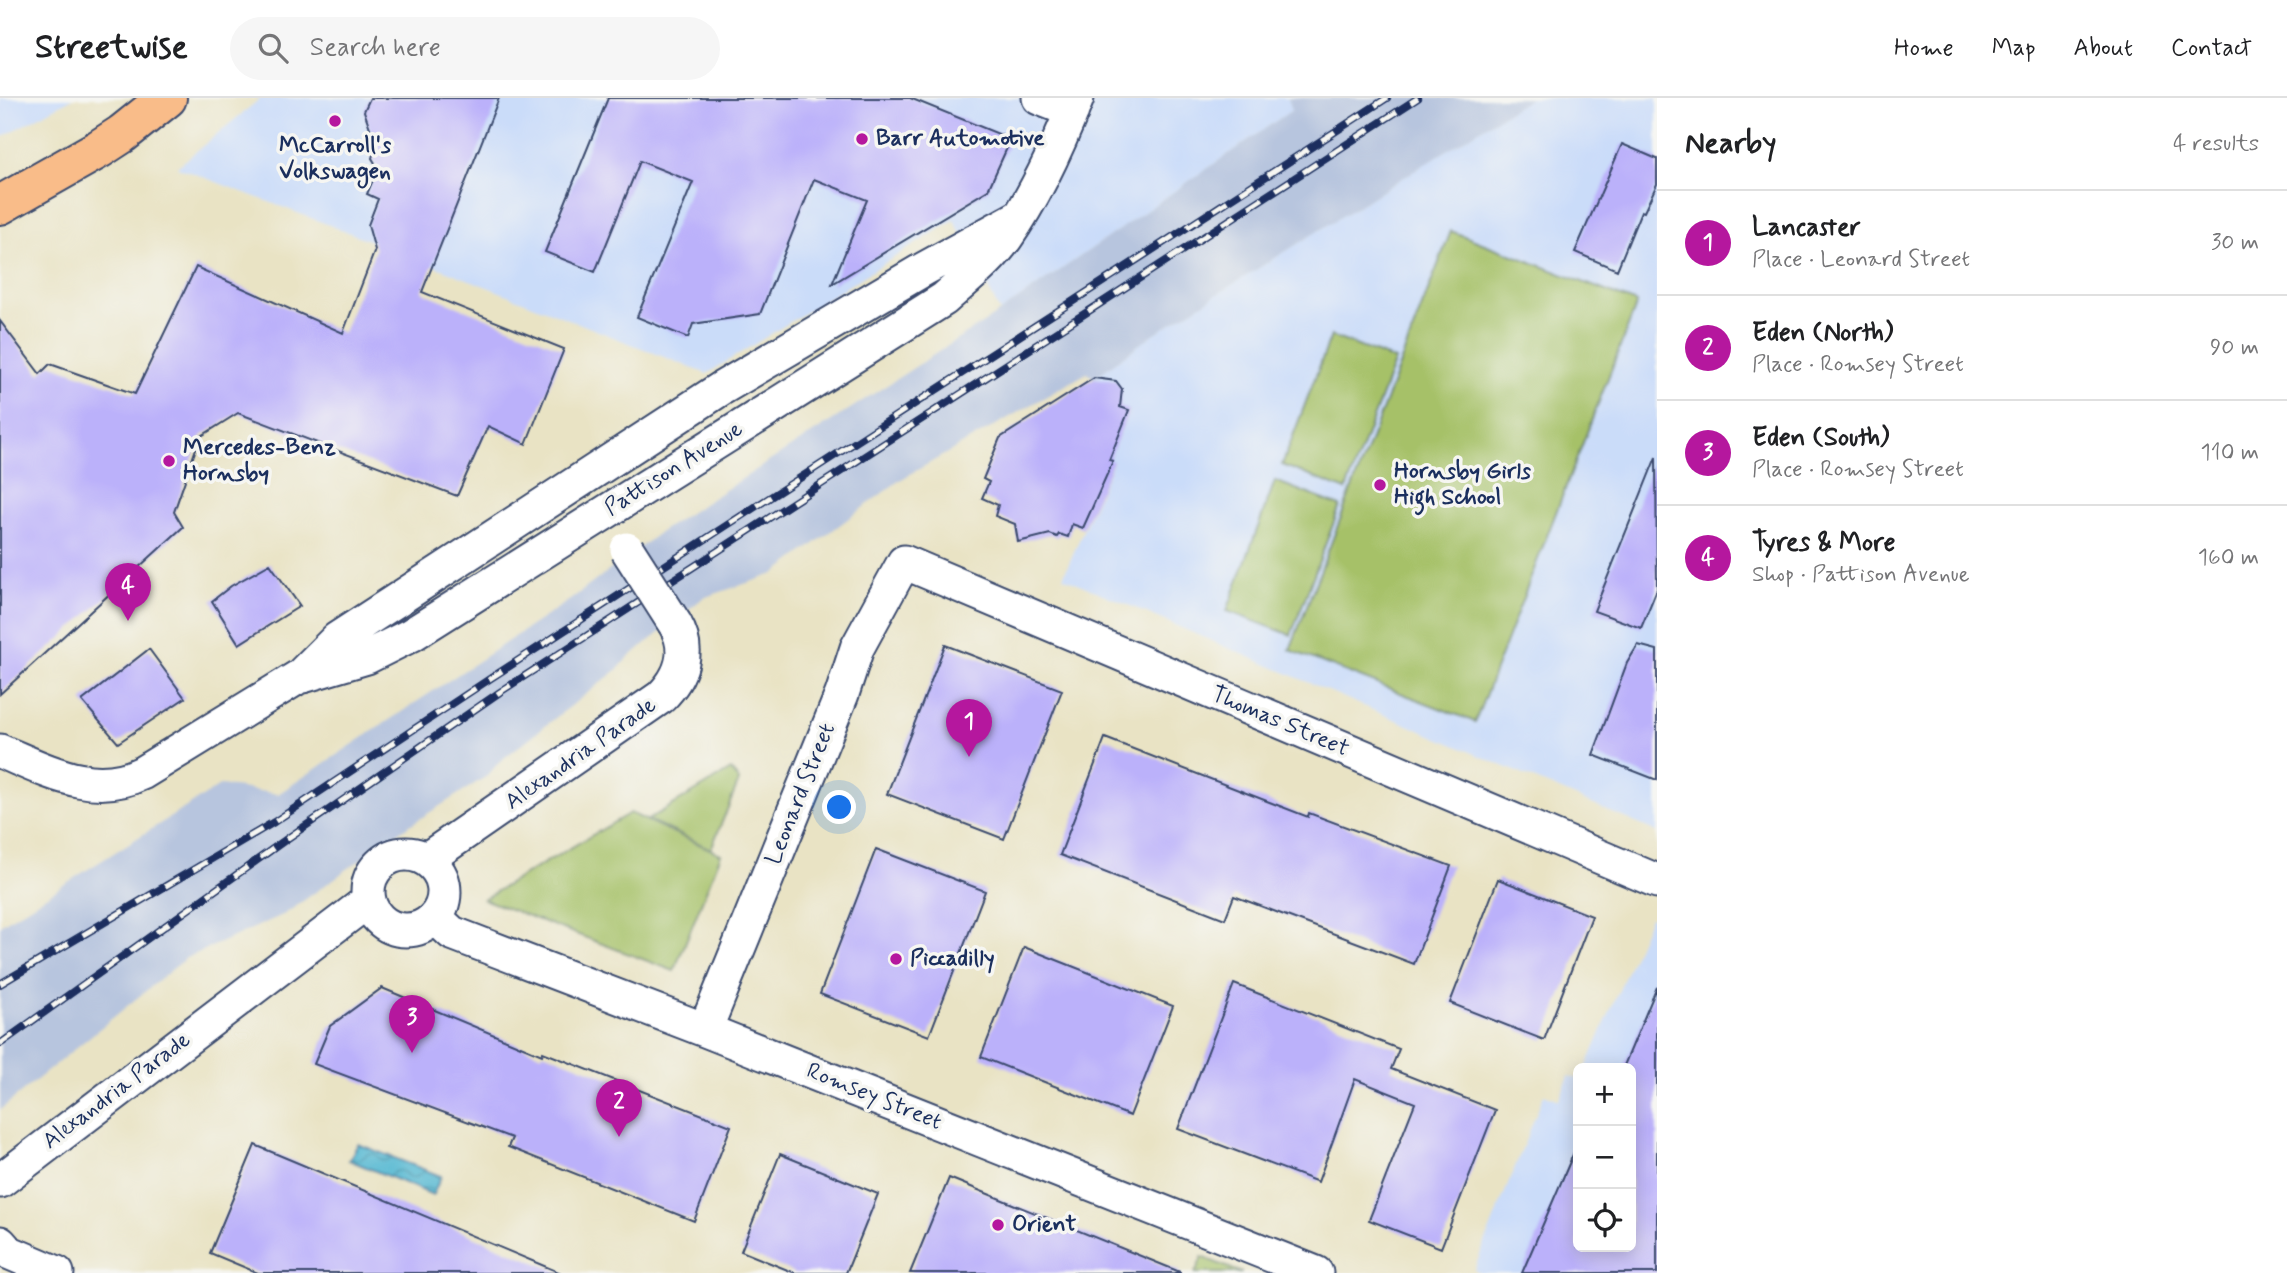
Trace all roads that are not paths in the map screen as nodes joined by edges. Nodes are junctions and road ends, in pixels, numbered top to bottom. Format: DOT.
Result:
graph roads {
  1 [pos="167,98"];
  2 [pos="1039,98"];
  3 [pos="1075,105"];
  4 [pos="0,205"];
  5 [pos="1025,205"];
  6 [pos="604,513"];
  7 [pos="904,562"];
  8 [pos="300,676"];
  9 [pos="0,751"];
  10 [pos="427,859"];
  11 [pos="1657,881"];
  12 [pos="369,900"];
  13 [pos="435,917"];
  14 [pos="705,1030"];
  15 [pos="0,1181"];
  16 [pos="0,1242"];
  17 [pos="57,1273"];
  18 [pos="1316,1273"];
  1 -- 4 [label="main road"];
  2 -- 3 [label="street"];
  3 -- 5 [label="street"];
  5 -- 6 [label="street, Pattison Avenue"];
  5 -- 8 [label="street, Pattison Avenue"];
  6 -- 8 [label="street, Pattison Avenue"];
  6 -- 10 [label="street, Alexandria Parade, bridge"];
  7 -- 11 [label="street, Thomas Street"];
  7 -- 14 [label="street, Leonard Street"];
  8 -- 9 [label="street, Pattison Avenue"];
  10 -- 12 [label="street"];
  10 -- 13 [label="street"];
  12 -- 13 [label="street"];
  12 -- 15 [label="street, Alexandria Parade"];
  13 -- 14 [label="street, Romsey Street"];
  14 -- 18 [label="street, Romsey Street"];
  16 -- 17 [label="street"];
}
